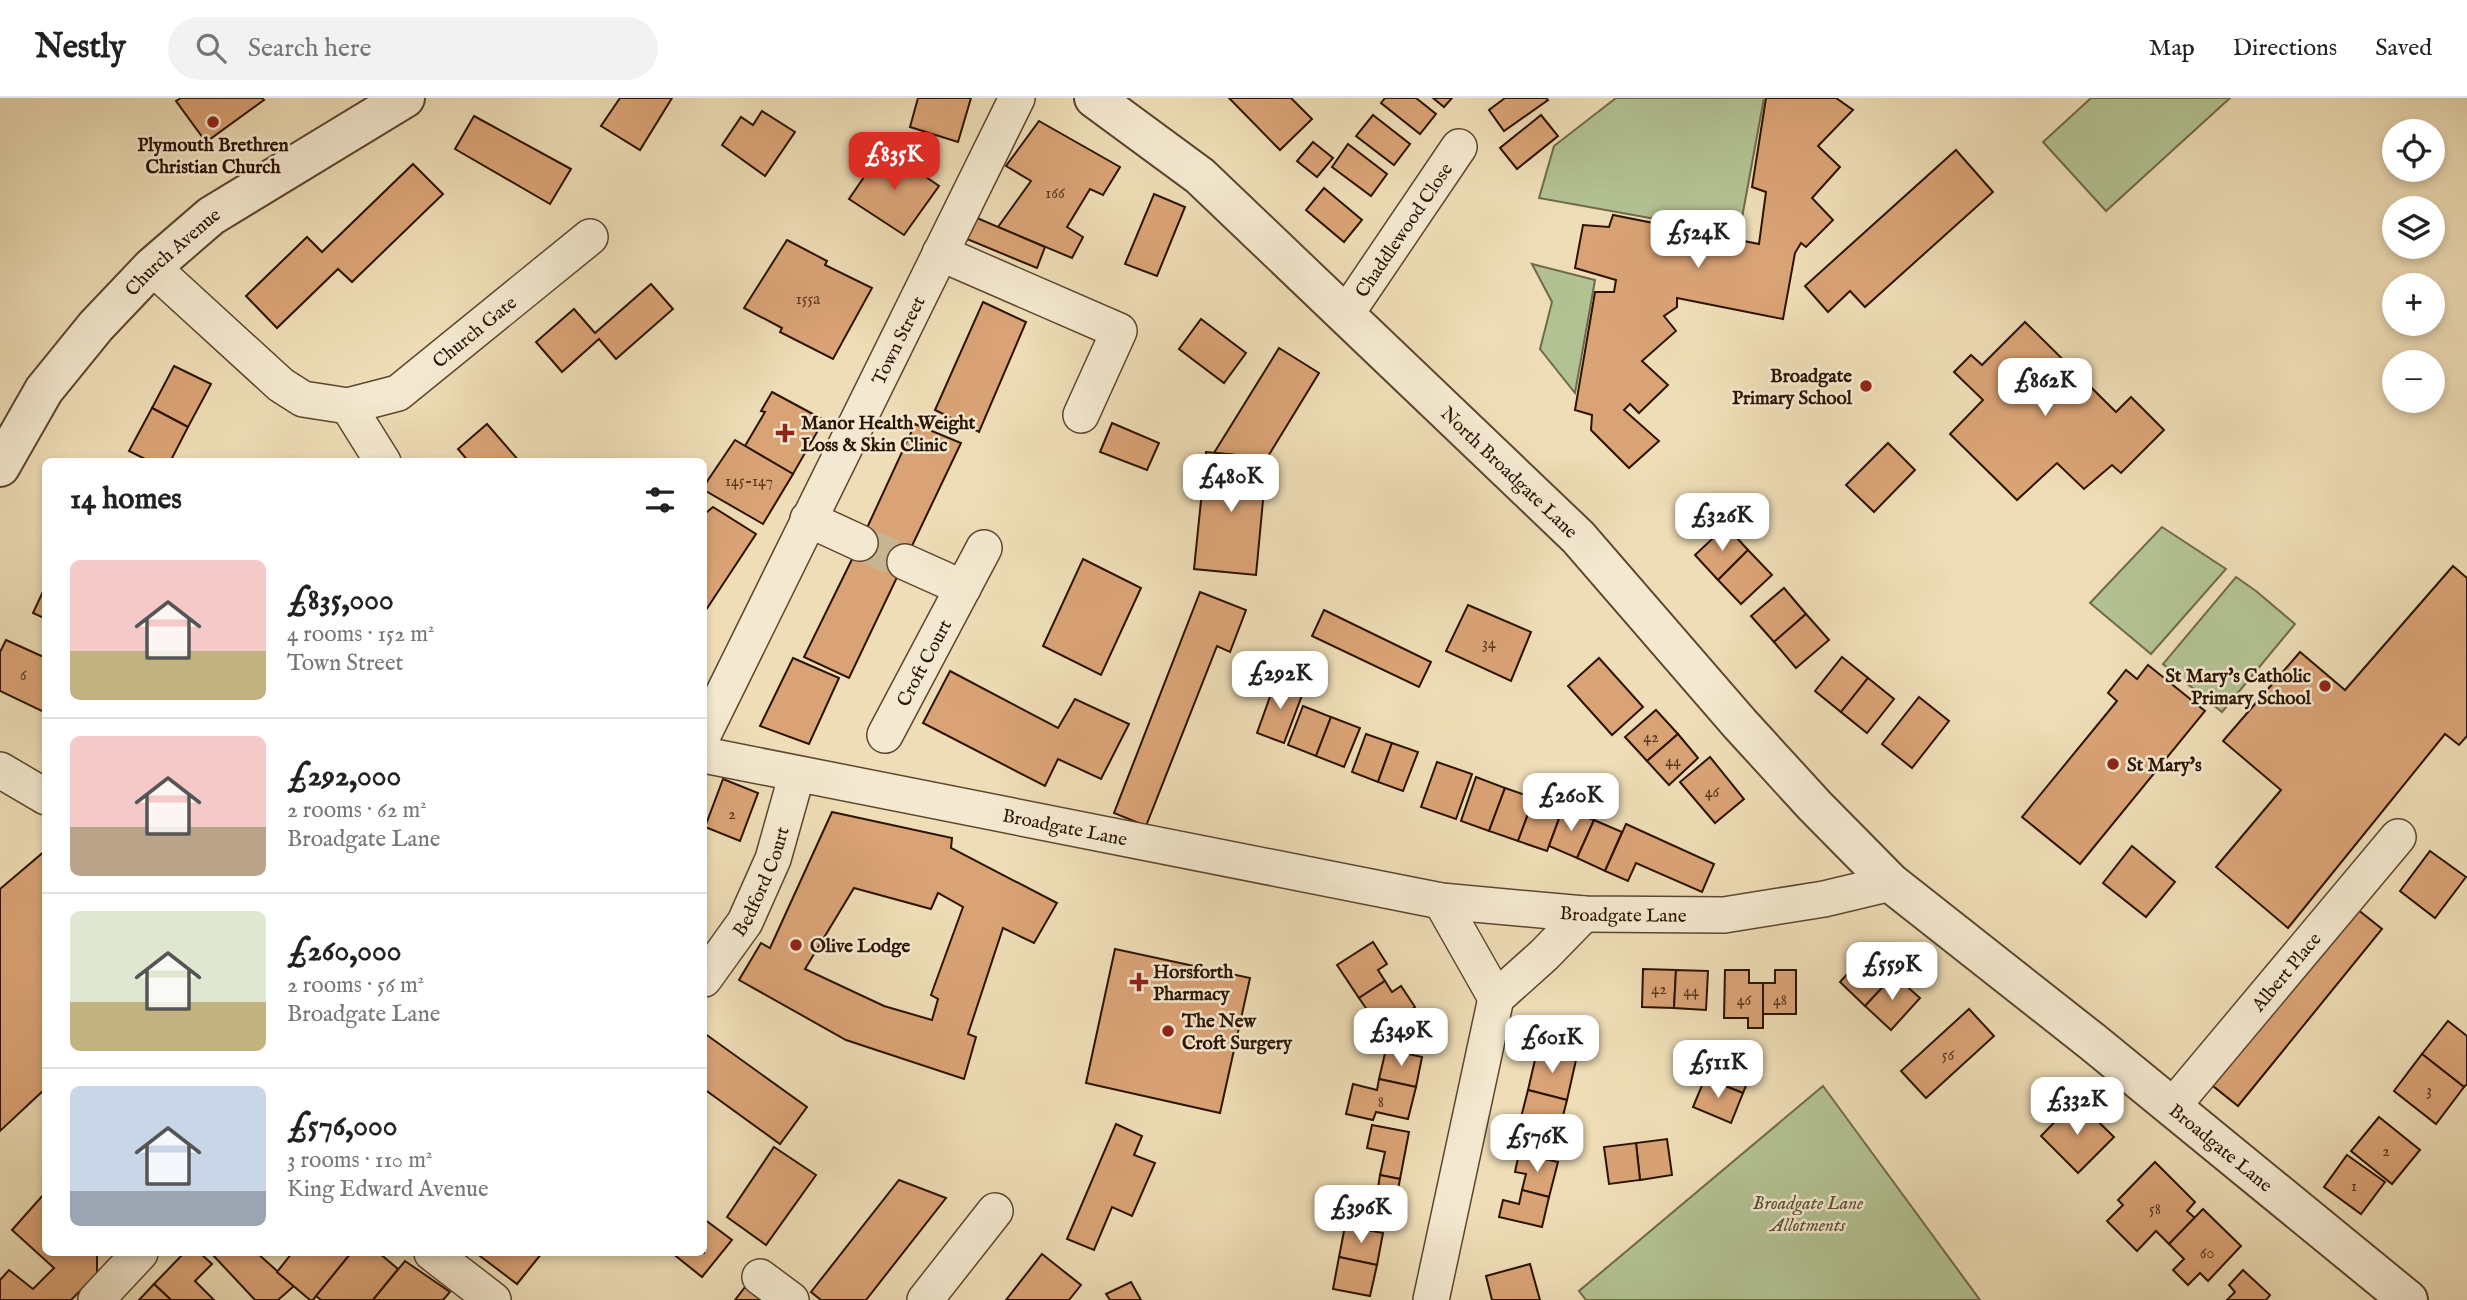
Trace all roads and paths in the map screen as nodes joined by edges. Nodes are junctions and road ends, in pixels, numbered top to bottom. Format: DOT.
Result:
graph roads {
  1 [pos="405,98"];
  2 [pos="1017,98"];
  3 [pos="1094,98"];
  4 [pos="1459,147"];
  5 [pos="590,237"];
  6 [pos="940,253"];
  7 [pos="152,267"];
  8 [pos="1346,314"];
  9 [pos="348,406"];
  10 [pos="1081,415"];
  11 [pos="380,458"];
  12 [pos="0,467"];
  13 [pos="808,519"];
  14 [pos="860,543"];
  15 [pos="984,548"];
  16 [pos="905,562"];
  17 [pos="963,588"];
  18 [pos="707,727"];
  19 [pos="885,735"];
  20 [pos="707,756"];
  21 [pos="0,770"];
  22 [pos="797,774"];
  23 [pos="42,795"];
  24 [pos="2398,836"];
  25 [pos="1891,883"];
  26 [pos="1441,901"];
  27 [pos="1584,914"];
  28 [pos="707,975"];
  29 [pos="1496,998"];
  30 [pos="2172,1107"];
  31 [pos="995,1211"];
  32 [pos="137,1256"];
  33 [pos="436,1256"];
  34 [pos="760,1277"];
  35 [pos="96,1300"];
  36 [pos="493,1300"];
  37 [pos="791,1300"];
  38 [pos="925,1300"];
  39 [pos="1431,1300"];
  40 [pos="2408,1300"];
  1 -- 7 [label="street, Church Avenue"];
  2 -- 6 [label="street, Town Street"];
  3 -- 8 [label="street, North Broadgate Lane"];
  4 -- 8 [label="street, Chaddlewood Close"];
  5 -- 9 [label="street, Church Gate"];
  6 -- 10 [label="street"];
  6 -- 13 [label="street, Town Street"];
  7 -- 9 [label="street, Church Gate"];
  7 -- 12 [label="street, Church Avenue"];
  8 -- 25 [label="street, North Broadgate Lane"];
  9 -- 11 [label="street"];
  13 -- 14 [label="street"];
  13 -- 18 [label="street, Town Street"];
  15 -- 17 [label="street, Croft Court"];
  16 -- 17 [label="street"];
  17 -- 19 [label="street, Croft Court"];
  20 -- 22 [label="street, Broadgate Lane"];
  21 -- 23 [label="street"];
  22 -- 26 [label="street, Broadgate Lane"];
  22 -- 28 [label="street, Bedford Court"];
  24 -- 30 [label="street, Albert Place"];
  25 -- 27 [label="street, Broadgate Lane"];
  25 -- 30 [label="street, Broadgate Lane"];
  26 -- 27 [label="street, Broadgate Lane"];
  26 -- 29 [label="street"];
  27 -- 29 [label="street"];
  29 -- 39 [label="street"];
  30 -- 40 [label="street, Broadgate Lane"];
  31 -- 38 [label="street"];
  32 -- 35 [label="street"];
  33 -- 36 [label="street"];
  34 -- 37 [label="street"];
}
